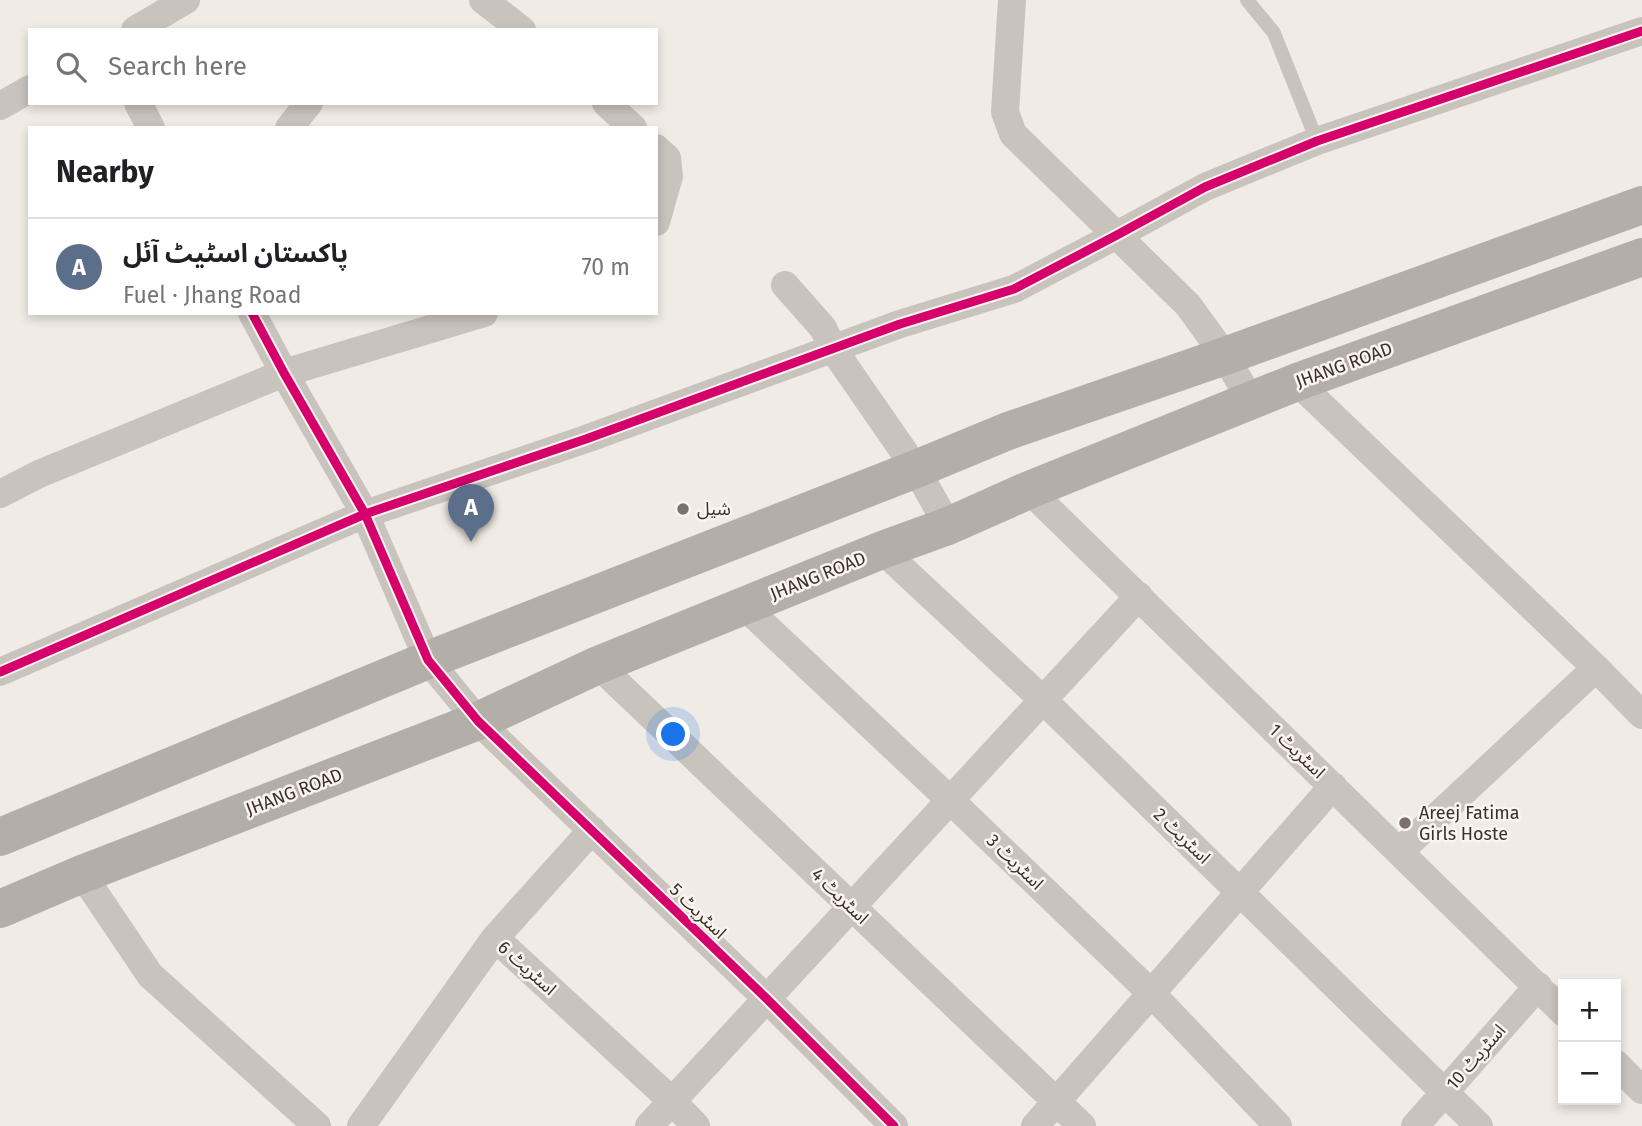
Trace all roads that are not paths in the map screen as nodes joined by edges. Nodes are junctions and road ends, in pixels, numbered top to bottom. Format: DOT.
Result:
graph roads {
  1 [pos="186,0"];
  2 [pos="483,0"];
  3 [pos="1012,0"];
  4 [pos="1247,0"];
  5 [pos="138,28"];
  6 [pos="519,28"];
  7 [pos="1642,31"];
  8 [pos="28,90"];
  9 [pos="139,105"];
  10 [pos="307,105"];
  11 [pos="608,105"];
  12 [pos="0,106"];
  13 [pos="150,126"];
  14 [pos="291,126"];
  15 [pos="631,126"];
  16 [pos="1317,141"];
  17 [pos="658,150"];
  18 [pos="1642,205"];
  19 [pos="658,215"];
  20 [pos="1117,236"];
  21 [pos="1642,257"];
  22 [pos="785,285"];
  23 [pos="254,315"];
  24 [pos="477,315"];
  25 [pos="833,349"];
  26 [pos="1225,356"];
  27 [pos="284,373"];
  28 [pos="1297,382"];
  29 [pos="1251,401"];
  30 [pos="916,469"];
  31 [pos="1029,491"];
  32 [pos="0,494"];
  33 [pos="365,514"];
  34 [pos="948,526"];
  35 [pos="881,550"];
  36 [pos="1139,596"];
  37 [pos="744,606"];
  38 [pos="428,660"];
  39 [pos="598,665"];
  40 [pos="1595,667"];
  41 [pos="0,672"];
  42 [pos="1043,700"];
  43 [pos="1642,715"];
  44 [pos="478,721"];
  45 [pos="1333,786"];
  46 [pos="950,800"];
  47 [pos="592,830"];
  48 [pos="0,836"];
  49 [pos="1400,851"];
  50 [pos="82,874"];
  51 [pos="1240,892"];
  52 [pos="852,907"];
  53 [pos="0,909"];
  54 [pos="495,938"];
  55 [pos="1538,986"];
  56 [pos="1151,993"];
  57 [pos="767,999"];
  58 [pos="1558,1007"];
  59 [pos="1621,1069"];
  60 [pos="1642,1090"];
  61 [pos="1445,1093"];
  62 [pos="672,1101"];
  63 [pos="1056,1101"];
  64 [pos="317,1126"];
  65 [pos="361,1126"];
  66 [pos="649,1126"];
  67 [pos="696,1126"];
  68 [pos="894,1126"];
  69 [pos="1035,1126"];
  70 [pos="1082,1126"];
  71 [pos="1278,1126"];
  72 [pos="1415,1126"];
  73 [pos="1479,1126"];
  1 -- 5 [label="street"];
  2 -- 6 [label="street"];
  3 -- 20 [label="street"];
  4 -- 16 [label="lane"];
  7 -- 16 [label="street"];
  8 -- 12 [label="street"];
  9 -- 13 [label="street"];
  10 -- 14 [label="street"];
  11 -- 15 [label="street"];
  16 -- 20 [label="street"];
  17 -- 19 [label="street"];
  18 -- 26 [label="highway"];
  20 -- 25 [label="street"];
  20 -- 26 [label="street"];
  21 -- 28 [label="highway, JHANG ROAD"];
  22 -- 25 [label="street"];
  23 -- 27 [label="street, اسٹریٹ 5"];
  24 -- 27 [label="street"];
  25 -- 30 [label="street"];
  25 -- 33 [label="street"];
  26 -- 29 [label="street"];
  26 -- 30 [label="highway"];
  27 -- 32 [label="street"];
  27 -- 33 [label="street, اسٹریٹ 5"];
  28 -- 29 [label="highway, JHANG ROAD"];
  28 -- 40 [label="street"];
  29 -- 31 [label="highway, JHANG ROAD"];
  30 -- 34 [label="street"];
  30 -- 38 [label="highway"];
  31 -- 34 [label="highway, JHANG ROAD"];
  31 -- 36 [label="street, اسٹریٹ 1"];
  33 -- 38 [label="street, اسٹریٹ 5"];
  33 -- 41 [label="street"];
  34 -- 35 [label="highway, JHANG ROAD"];
  35 -- 37 [label="highway, JHANG ROAD"];
  35 -- 42 [label="street, اسٹریٹ 2"];
  36 -- 42 [label="street"];
  36 -- 45 [label="street, اسٹریٹ 1"];
  37 -- 39 [label="highway, JHANG ROAD"];
  37 -- 46 [label="street, اسٹریٹ 3"];
  38 -- 44 [label="street, اسٹریٹ 5"];
  38 -- 48 [label="highway"];
  39 -- 44 [label="highway, JHANG ROAD"];
  39 -- 52 [label="street, اسٹریٹ 4"];
  40 -- 43 [label="street"];
  40 -- 49 [label="street"];
  42 -- 46 [label="street"];
  42 -- 51 [label="street, اسٹریٹ 2"];
  44 -- 47 [label="street, اسٹریٹ 5"];
  44 -- 50 [label="highway, JHANG ROAD"];
  45 -- 49 [label="street, اسٹریٹ 1"];
  45 -- 51 [label="street"];
  46 -- 52 [label="street"];
  46 -- 56 [label="street, اسٹریٹ 3"];
  47 -- 54 [label="street"];
  47 -- 57 [label="street, اسٹریٹ 5"];
  49 -- 55 [label="street, اسٹریٹ 1"];
  50 -- 53 [label="highway, JHANG ROAD"];
  50 -- 64 [label="street"];
  51 -- 56 [label="street"];
  51 -- 61 [label="street, اسٹریٹ 2"];
  52 -- 57 [label="street"];
  52 -- 63 [label="street, اسٹریٹ 4"];
  54 -- 62 [label="street, اسٹریٹ 6"];
  54 -- 65 [label="street, اسٹریٹ 6"];
  55 -- 58 [label="street, اسٹریٹ 1"];
  55 -- 61 [label="street, اسٹریٹ 10"];
  56 -- 63 [label="street"];
  56 -- 71 [label="street, اسٹریٹ 3"];
  57 -- 62 [label="street"];
  57 -- 68 [label="street, اسٹریٹ 5"];
  59 -- 60 [label="street"];
  61 -- 72 [label="street, اسٹریٹ 10"];
  61 -- 73 [label="street, اسٹریٹ 2"];
  62 -- 66 [label="street"];
  62 -- 67 [label="street, اسٹریٹ 6"];
  63 -- 69 [label="street"];
  63 -- 70 [label="street, اسٹریٹ 4"];
}
